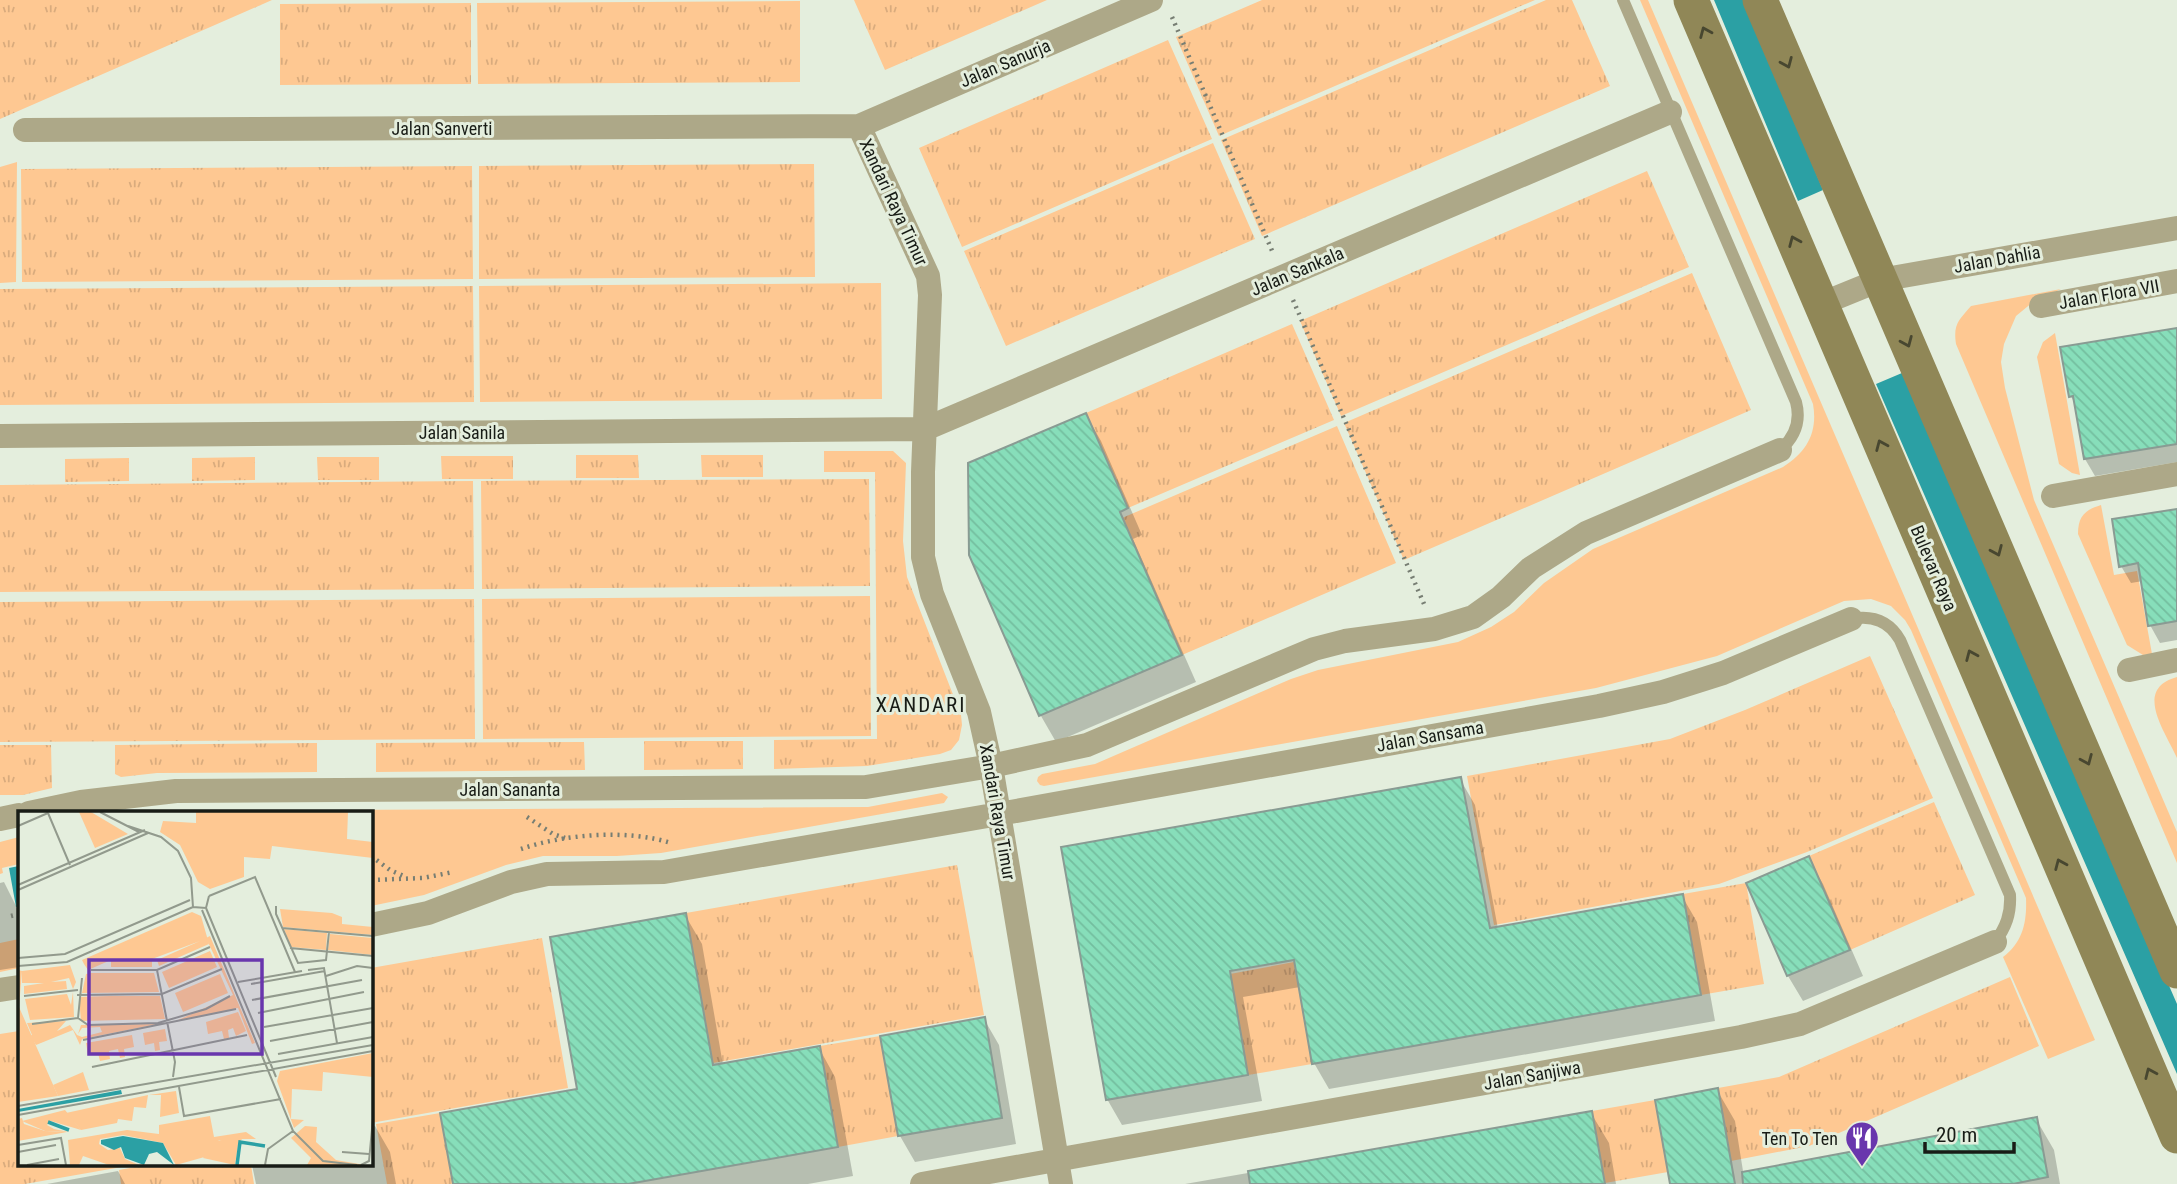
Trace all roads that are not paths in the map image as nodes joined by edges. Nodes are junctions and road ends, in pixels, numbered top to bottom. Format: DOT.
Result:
graph roads {
  1 [pos="1623,0"];
  2 [pos="1691,0"];
  3 [pos="1760,0"];
  4 [pos="1161,6"];
  5 [pos="1670,112"];
  6 [pos="859,126"];
  7 [pos="25,130"];
  8 [pos="2177,228"];
  9 [pos="1880,280"];
  10 [pos="2177,281"];
  11 [pos="1821,304"];
  12 [pos="2041,306"];
  13 [pos="925,429"];
  14 [pos="0,436"];
  15 [pos="1780,450"];
  16 [pos="2177,474"];
  17 [pos="2053,496"];
  18 [pos="1851,619"];
  19 [pos="2177,660"];
  20 [pos="2129,670"];
  21 [pos="992,766"];
  22 [pos="38,811"];
  23 [pos="999,814"];
  24 [pos="18,815"];
  25 [pos="0,819"];
  26 [pos="373,925"];
  27 [pos="1995,942"];
  28 [pos="2177,971"];
  29 [pos="18,987"];
  30 [pos="0,990"];
  31 [pos="2177,1136"];
  32 [pos="1058,1172"];
  33 [pos="922,1184"];
  1 -- 5 [label="lane"];
  11 -- 2 [label="street, Bulevar Raya, one-way"];
  3 -- 9 [label="street, one-way"];
  4 -- 6 [label="street, Jalan Sanurja"];
  5 -- 13 [label="street, Jalan Sankala"];
  5 -- 15 [label="lane"];
  6 -- 7 [label="street, Jalan Sanverti"];
  6 -- 13 [label="street, Xandari Raya Timur"];
  8 -- 9 [label="street, Jalan Dahlia"];
  9 -- 11 [label="street, Jalan Dahlia"];
  9 -- 28 [label="street, one-way"];
  10 -- 12 [label="street, Jalan Flora VII"];
  31 -- 11 [label="street, Bulevar Raya, one-way"];
  13 -- 14 [label="street, Jalan Sanila"];
  13 -- 21 [label="street, Xandari Raya Timur"];
  15 -- 21 [label="street"];
  16 -- 17 [label="street"];
  18 -- 23 [label="street, Jalan Sansama"];
  18 -- 27 [label="lane"];
  19 -- 20 [label="street"];
  21 -- 22 [label="street, Jalan Sananta"];
  21 -- 23 [label="street, Xandari Raya Timur"];
  23 -- 26 [label="street"];
  23 -- 32 [label="street, Xandari Raya Timur"];
  24 -- 25 [label="street"];
  27 -- 32 [label="street, Jalan Sanjiwa"];
  29 -- 30 [label="street"];
  32 -- 33 [label="street, Jalan Sanjiwa"];
}
